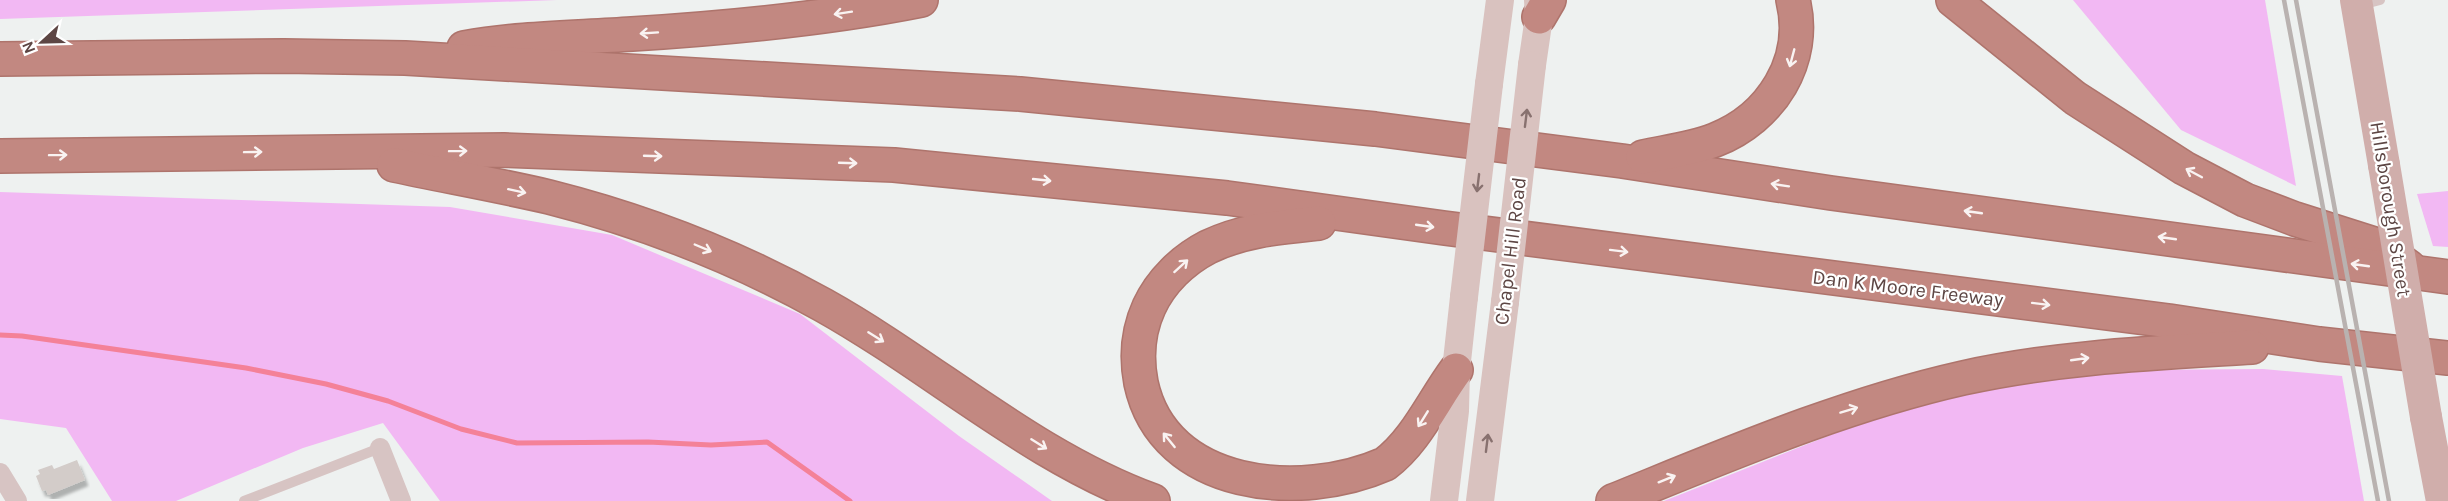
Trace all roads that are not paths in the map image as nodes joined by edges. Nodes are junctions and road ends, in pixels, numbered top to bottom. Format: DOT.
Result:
graph roads {
  1 [pos="921,0"];
  2 [pos="1500,0"];
  3 [pos="1793,0"];
  4 [pos="1953,0"];
  5 [pos="2364,2"];
  6 [pos="1542,6"];
  7 [pos="0,58"];
  8 [pos="405,58"];
  9 [pos="336,153"];
  10 [pos="0,156"];
  11 [pos="1622,161"];
  12 [pos="1368,218"];
  13 [pos="2433,275"];
  14 [pos="2319,344"];
  15 [pos="2448,358"];
  16 [pos="1456,370"];
  17 [pos="380,448"];
  18 [pos="0,473"];
  19 [pos="17,501"];
  20 [pos="244,501"];
  21 [pos="401,501"];
  22 [pos="1153,501"];
  23 [pos="1444,501"];
  24 [pos="1480,501"];
  25 [pos="1613,501"];
  26 [pos="2442,501"];
  1 -- 8 [label="highway, one-way"];
  2 -- 16 [label="main road, Chapel Hill Road, one-way, bridge"];
  3 -- 11 [label="highway, one-way"];
  13 -- 4 [label="highway, one-way"];
  5 -- 26 [label="main road, Hillsborough Street, bridge"];
  24 -- 6 [label="main road, Chapel Hill Road, one-way, bridge"];
  7 -- 8 [label="highway"];
  8 -- 11 [label="highway"];
  10 -- 9 [label="highway, one-way"];
  9 -- 12 [label="highway, one-way"];
  9 -- 22 [label="highway, one-way"];
  13 -- 11 [label="highway, one-way"];
  12 -- 14 [label="highway, Dan K Moore Freeway, one-way"];
  16 -- 12 [label="highway, one-way"];
  14 -- 15 [label="highway, Dan K Moore Freeway"];
  25 -- 14 [label="highway, one-way"];
  16 -- 23 [label="main road, Chapel Hill Road"];
  17 -- 20 [label="lane"];
  17 -- 21 [label="street"];
  18 -- 19 [label="street"];
}
